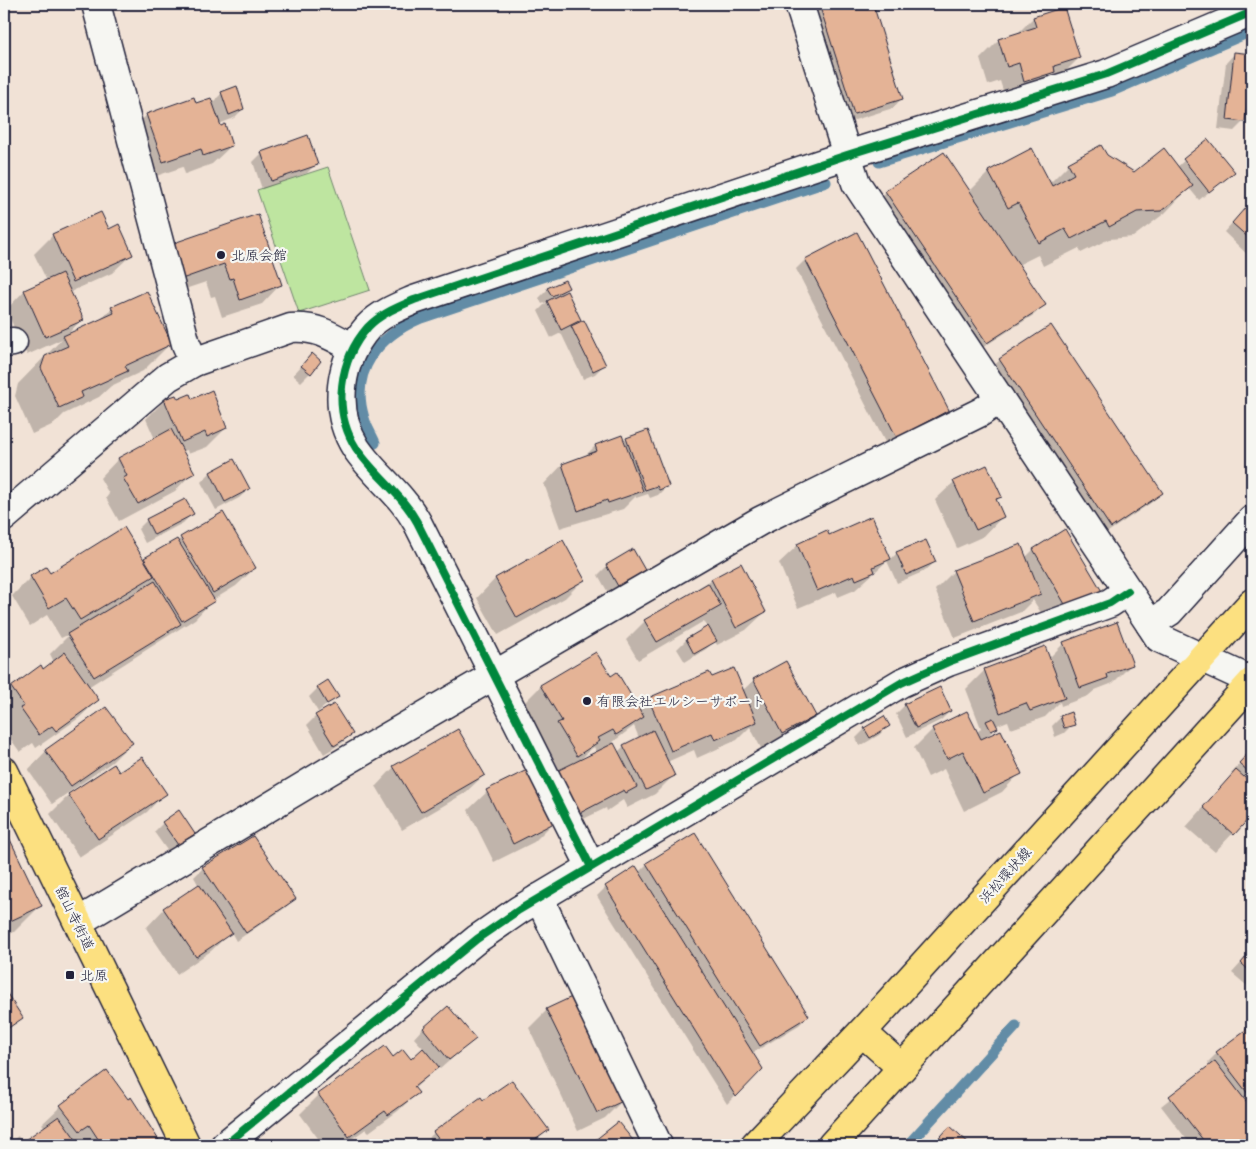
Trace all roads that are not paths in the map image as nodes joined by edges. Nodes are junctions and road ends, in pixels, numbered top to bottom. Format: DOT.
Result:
graph roads {
  1 [pos="96,4"];
  2 [pos="799,4"];
  3 [pos="1252,12"];
  4 [pos="847,155"];
  5 [pos="353,348"];
  6 [pos="194,362"];
  7 [pos="1000,399"];
  8 [pos="4,517"];
  9 [pos="1252,520"];
  10 [pos="1128,591"];
  11 [pos="1252,603"];
  12 [pos="1150,624"];
  13 [pos="1202,658"];
  14 [pos="494,675"];
  15 [pos="1252,682"];
  16 [pos="4,771"];
  17 [pos="591,867"];
  18 [pos="539,898"];
  19 [pos="78,922"];
  20 [pos="862,1032"];
  21 [pos="902,1068"];
  22 [pos="186,1145"];
  23 [pos="225,1145"];
  24 [pos="658,1145"];
  25 [pos="755,1145"];
  26 [pos="832,1145"];
  1 -- 6 [label="street"];
  2 -- 4 [label="street"];
  3 -- 4 [label="street"];
  4 -- 5 [label="street"];
  4 -- 7 [label="street"];
  5 -- 6 [label="street"];
  5 -- 14 [label="street"];
  6 -- 8 [label="street"];
  7 -- 10 [label="street"];
  7 -- 14 [label="street"];
  9 -- 12 [label="street"];
  10 -- 12 [label="street"];
  10 -- 17 [label="street"];
  11 -- 13 [label="main road, 浜松環状線"];
  12 -- 13 [label="street"];
  13 -- 15 [label="street"];
  13 -- 20 [label="main road, 浜松環状線"];
  14 -- 17 [label="street"];
  14 -- 19 [label="street"];
  15 -- 21 [label="main road"];
  16 -- 19 [label="main road, 舘山寺街道"];
  17 -- 18 [label="street"];
  18 -- 23 [label="street"];
  18 -- 24 [label="street"];
  19 -- 22 [label="main road, 舘山寺街道"];
  20 -- 21 [label="main road"];
  20 -- 25 [label="main road, 浜松環状線"];
  21 -- 26 [label="main road"];
}
